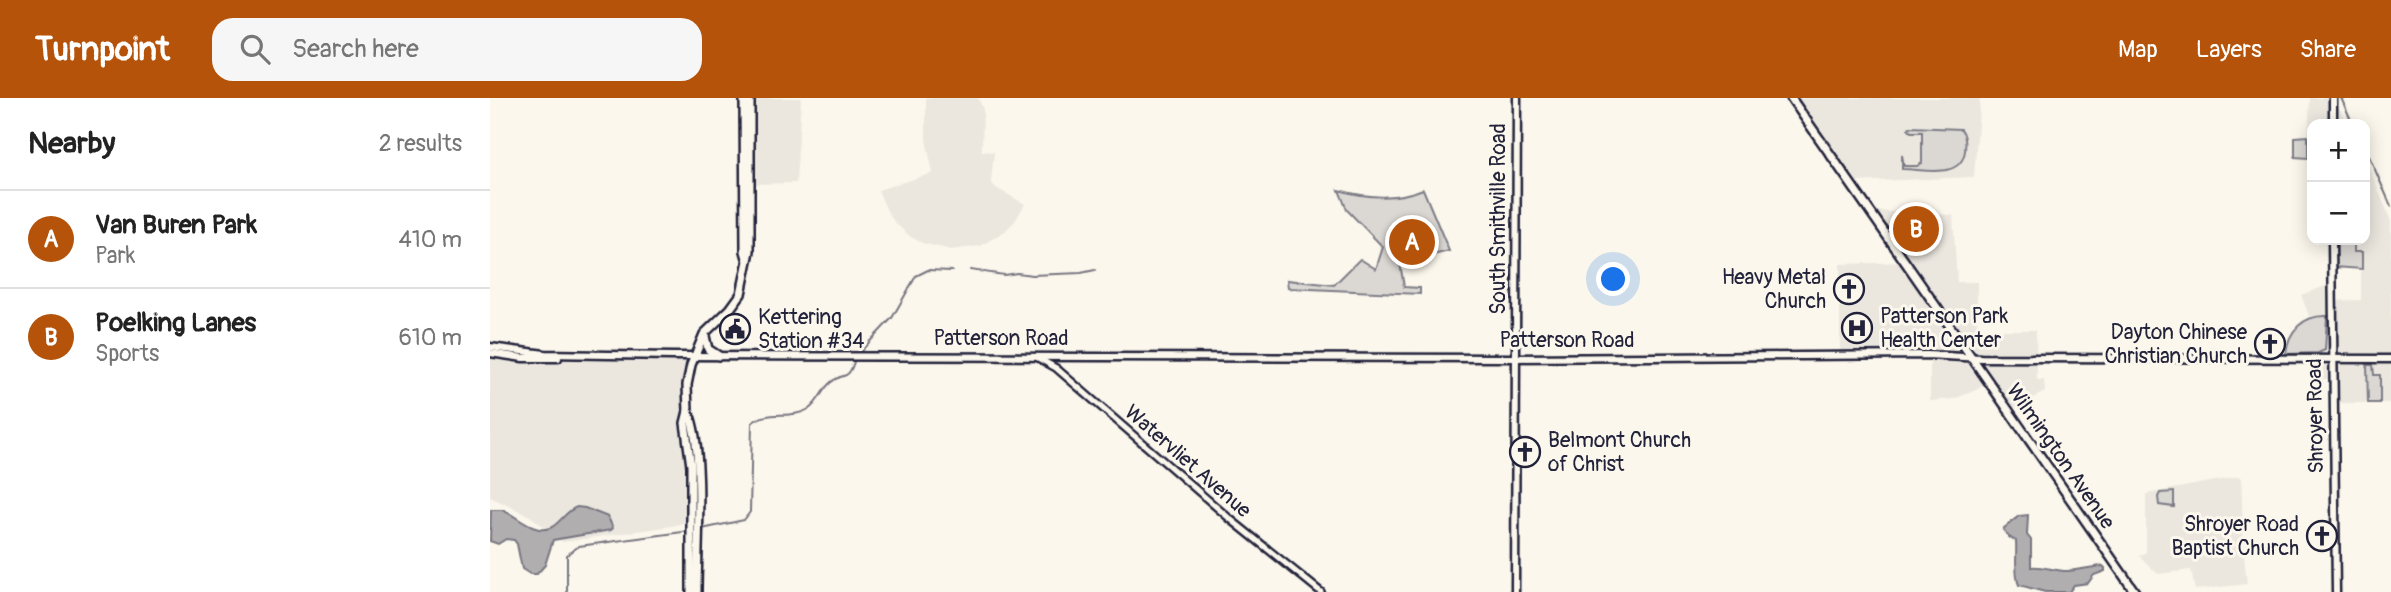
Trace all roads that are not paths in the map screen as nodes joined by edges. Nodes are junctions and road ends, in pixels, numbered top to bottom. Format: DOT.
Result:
graph roads {
  1 [pos="744,98"];
  2 [pos="750,98"];
  3 [pos="1517,98"];
  4 [pos="1791,98"];
  5 [pos="2333,98"];
  6 [pos="2333,119"];
  7 [pos="747,160"];
  8 [pos="2332,245"];
  9 [pos="705,332"];
  10 [pos="490,347"];
  11 [pos="490,354"];
  12 [pos="592,355"];
  13 [pos="695,356"];
  14 [pos="719,356"];
  15 [pos="1034,356"];
  16 [pos="1971,356"];
  17 [pos="1515,358"];
  18 [pos="2332,358"];
  19 [pos="2391,359"];
  20 [pos="694,529"];
  21 [pos="697,585"];
  22 [pos="691,592"];
  23 [pos="1321,592"];
  24 [pos="1515,592"];
  25 [pos="2135,592"];
  26 [pos="2336,592"];
  1 -- 7 [label="main road"];
  2 -- 7 [label="main road"];
  3 -- 17 [label="main road, South Smithville Road"];
  4 -- 16 [label="main road, Wilmington Avenue"];
  5 -- 6 [label="main road"];
  7 -- 9 [label="main road"];
  8 -- 18 [label="main road, Shroyer Road"];
  9 -- 13 [label="main road"];
  9 -- 14 [label="main road"];
  10 -- 12 [label="main road"];
  11 -- 12 [label="main road"];
  12 -- 13 [label="main road, Patterson Road"];
  13 -- 14 [label="main road, Patterson Road"];
  13 -- 20 [label="main road"];
  14 -- 15 [label="main road, Patterson Road"];
  15 -- 17 [label="main road, Patterson Road"];
  15 -- 23 [label="street, Watervliet Avenue"];
  16 -- 17 [label="main road, Patterson Road"];
  16 -- 18 [label="main road, Patterson Road"];
  16 -- 25 [label="main road, Wilmington Avenue"];
  17 -- 24 [label="main road, South Smithville Road"];
  18 -- 19 [label="main road, Patterson Road"];
  18 -- 26 [label="main road, Shroyer Road"];
  20 -- 21 [label="main road"];
  20 -- 22 [label="main road"];
}
